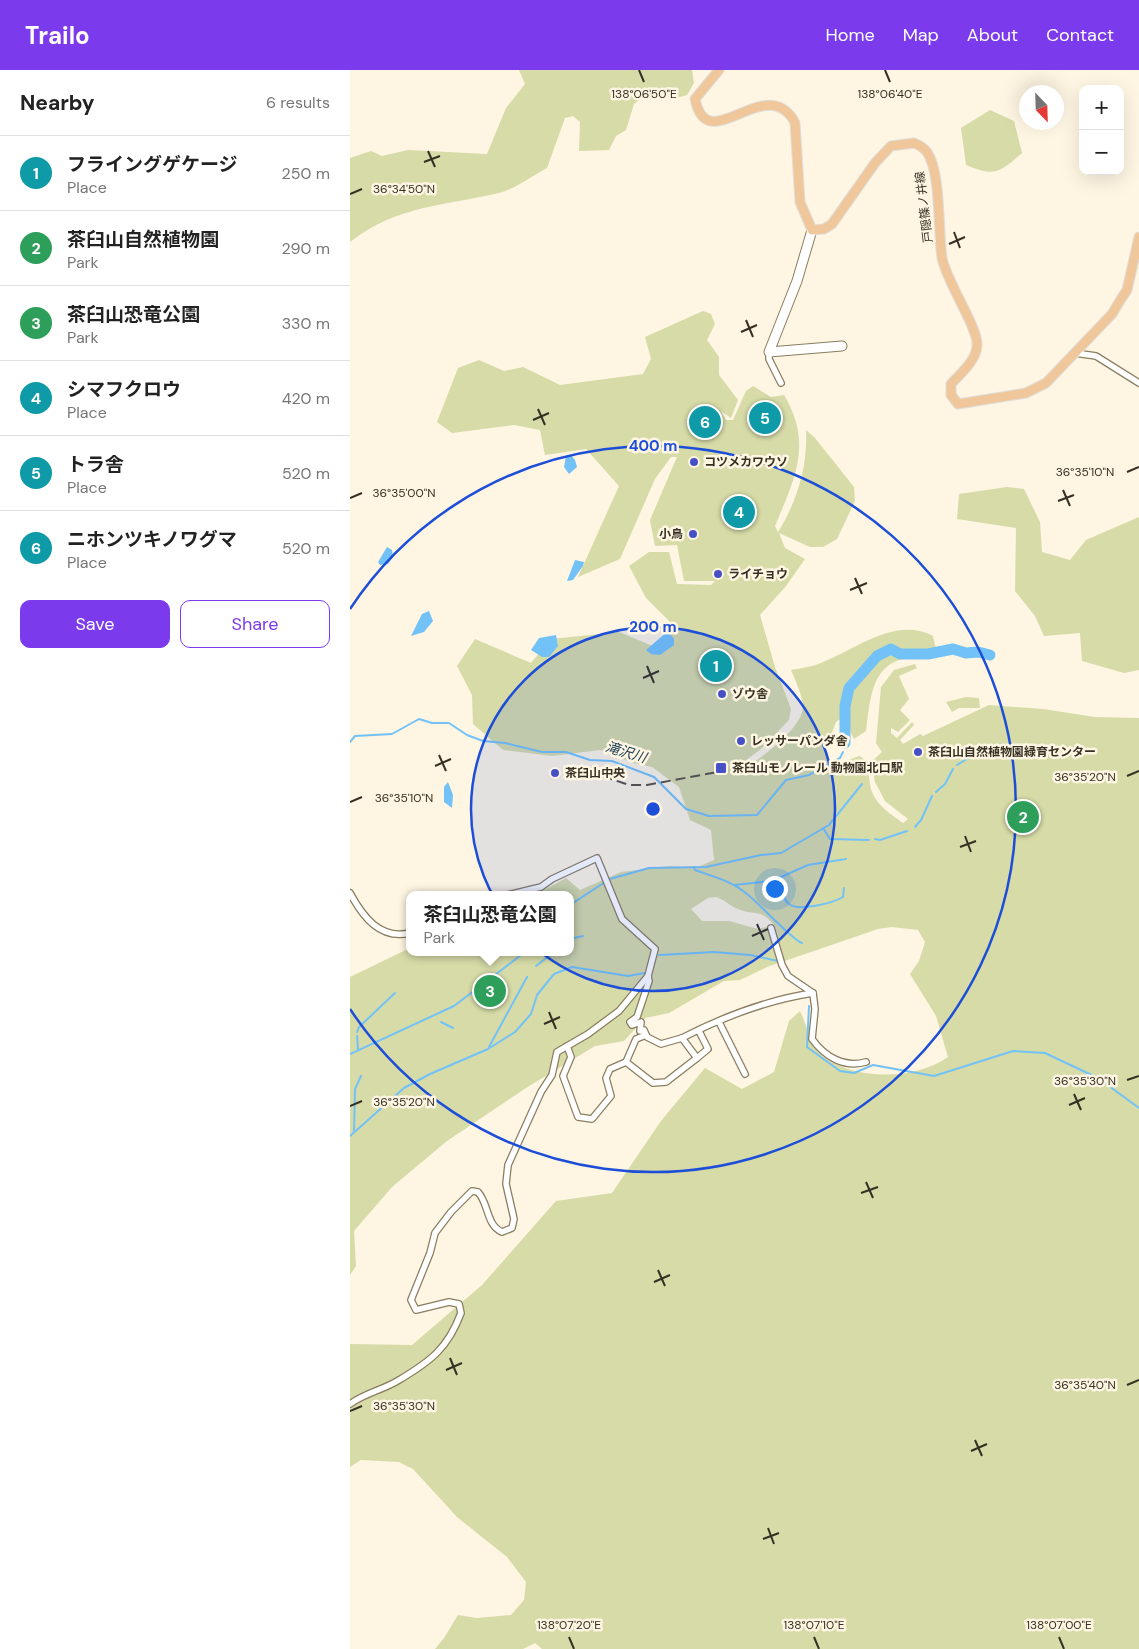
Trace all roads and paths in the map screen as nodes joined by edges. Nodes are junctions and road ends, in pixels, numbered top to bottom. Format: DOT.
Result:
graph roads {
  1 [pos="719,70"];
  2 [pos="812,230"];
  3 [pos="1139,236"];
  4 [pos="842,346"];
  5 [pos="769,352"];
  6 [pos="1075,353"];
  7 [pos="781,383"];
  8 [pos="1139,383"];
  9 [pos="524,891"];
  10 [pos="350,893"];
  11 [pos="771,928"];
  12 [pos="406,933"];
  13 [pos="648,976"];
  14 [pos="812,993"];
  15 [pos="719,1022"];
  16 [pos="699,1031"];
  17 [pos="646,1035"];
  18 [pos="682,1038"];
  19 [pos="567,1046"];
  20 [pos="697,1058"];
  21 [pos="626,1062"];
  22 [pos="866,1062"];
  23 [pos="745,1074"];
  24 [pos="350,1404"];
  1 -- 2 [label="main road"];
  2 -- 5 [label="street"];
  2 -- 6 [label="main road, 戸隠篠ノ井線"];
  3 -- 6 [label="main road, 戸隠篠ノ井線"];
  4 -- 5 [label="street"];
  5 -- 7 [label="street"];
  6 -- 8 [label="street"];
  9 -- 13 [label="street"];
  10 -- 12 [label="street"];
  11 -- 14 [label="street"];
  13 -- 17 [label="street"];
  13 -- 19 [label="street"];
  14 -- 15 [label="street"];
  14 -- 22 [label="street"];
  15 -- 16 [label="street"];
  15 -- 23 [label="street"];
  16 -- 18 [label="street"];
  16 -- 20 [label="street"];
  17 -- 18 [label="street"];
  17 -- 21 [label="street"];
  18 -- 20 [label="street"];
  19 -- 21 [label="street"];
  19 -- 24 [label="street"];
  20 -- 21 [label="street"];
}
